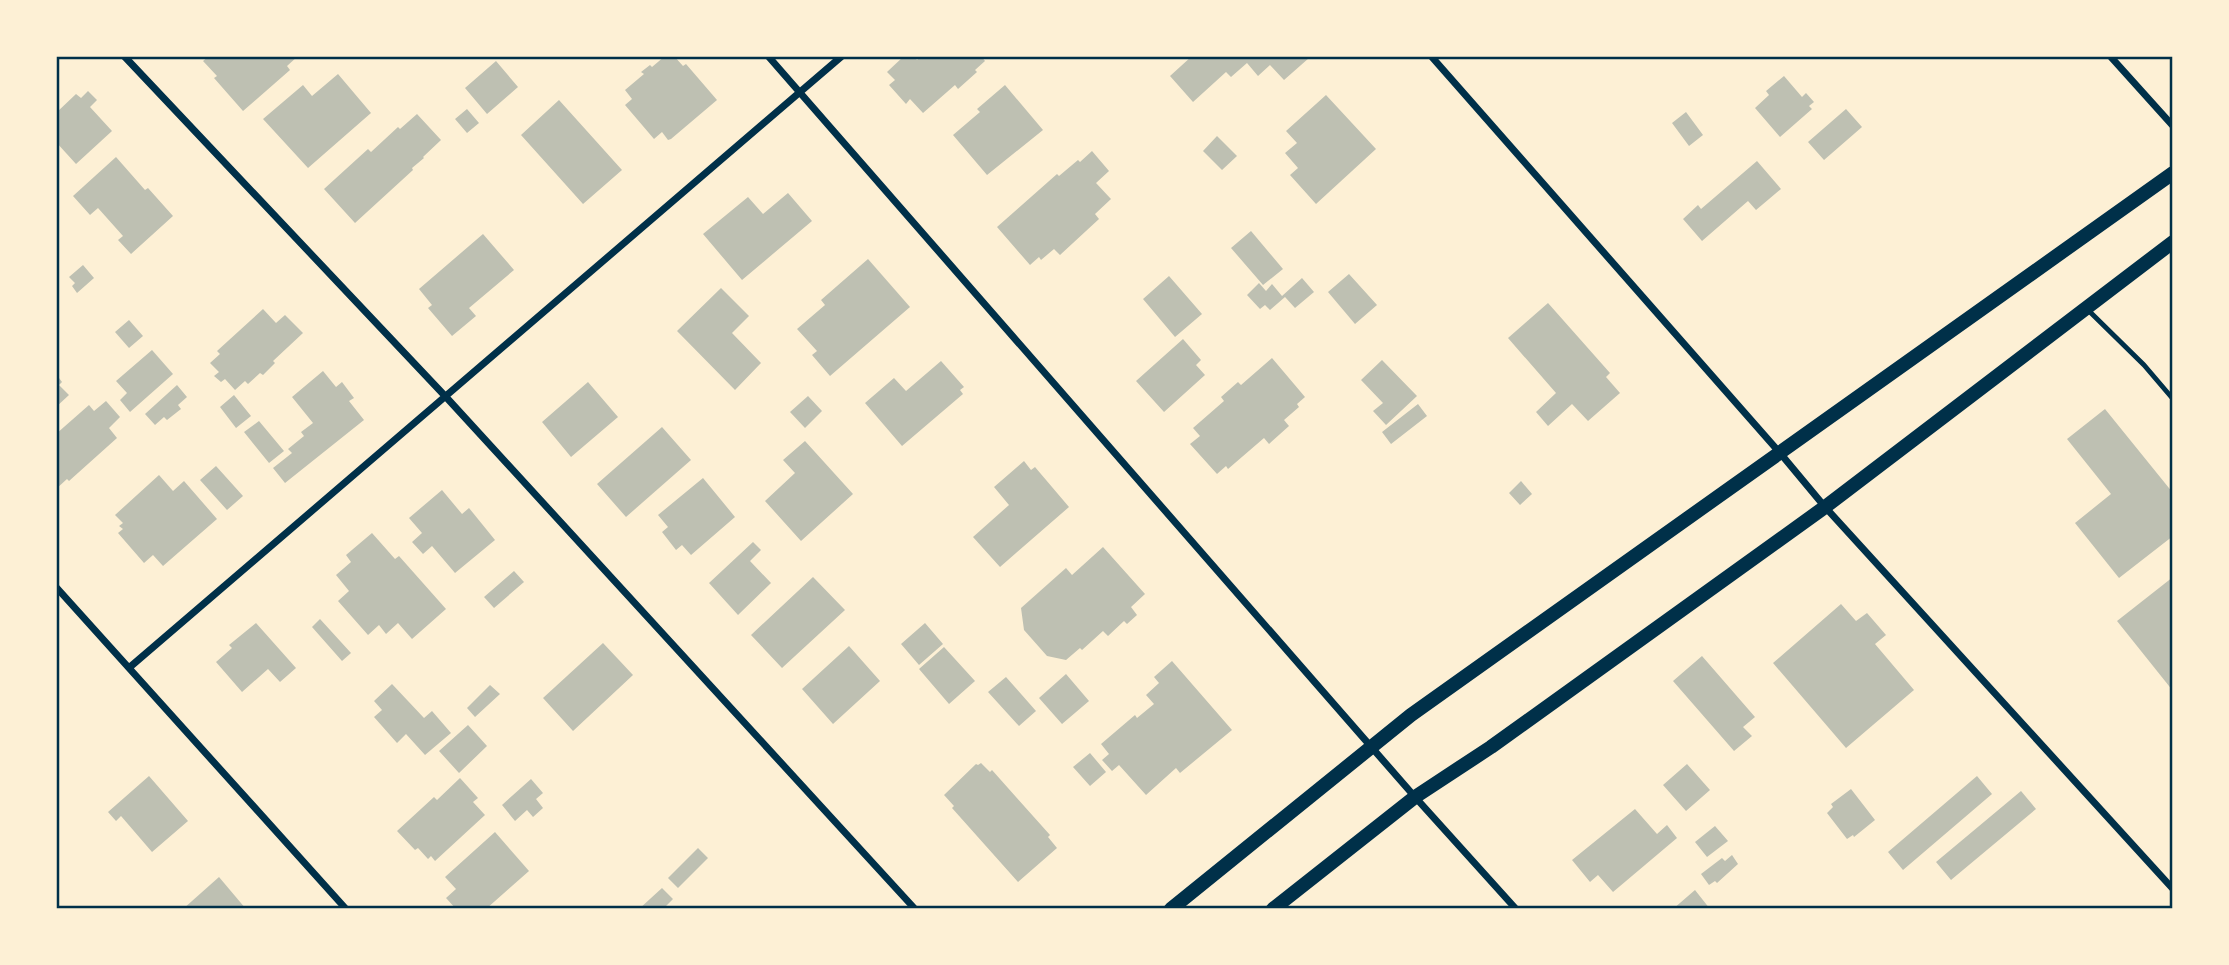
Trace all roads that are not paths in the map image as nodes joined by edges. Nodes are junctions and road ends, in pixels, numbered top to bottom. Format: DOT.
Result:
graph roads {
  1 [pos="124,56"];
  2 [pos="768,56"];
  3 [pos="842,56"];
  4 [pos="1431,56"];
  5 [pos="2110,56"];
  6 [pos="800,92"];
  7 [pos="2173,126"];
  8 [pos="2173,173"];
  9 [pos="2173,242"];
  10 [pos="2085,308"];
  11 [pos="446,397"];
  12 [pos="2173,399"];
  13 [pos="1780,453"];
  14 [pos="1825,507"];
  15 [pos="56,587"];
  16 [pos="130,667"];
  17 [pos="1371,747"];
  18 [pos="1415,797"];
  19 [pos="2173,889"];
  20 [pos="346,909"];
  21 [pos="915,909"];
  22 [pos="1171,909"];
  23 [pos="1273,909"];
  24 [pos="1516,909"];
  1 -- 11 [label="street"];
  2 -- 6 [label="street"];
  3 -- 6 [label="street"];
  4 -- 13 [label="street"];
  5 -- 7 [label="street"];
  6 -- 11 [label="street"];
  6 -- 17 [label="street"];
  8 -- 13 [label="main road"];
  9 -- 10 [label="main road"];
  10 -- 12 [label="lane"];
  10 -- 14 [label="main road"];
  11 -- 16 [label="street"];
  11 -- 21 [label="street"];
  13 -- 14 [label="street"];
  13 -- 17 [label="main road"];
  14 -- 18 [label="main road"];
  14 -- 19 [label="street"];
  15 -- 16 [label="street"];
  16 -- 20 [label="street"];
  17 -- 18 [label="street"];
  17 -- 22 [label="main road"];
  18 -- 23 [label="main road"];
  18 -- 24 [label="street"];
}
